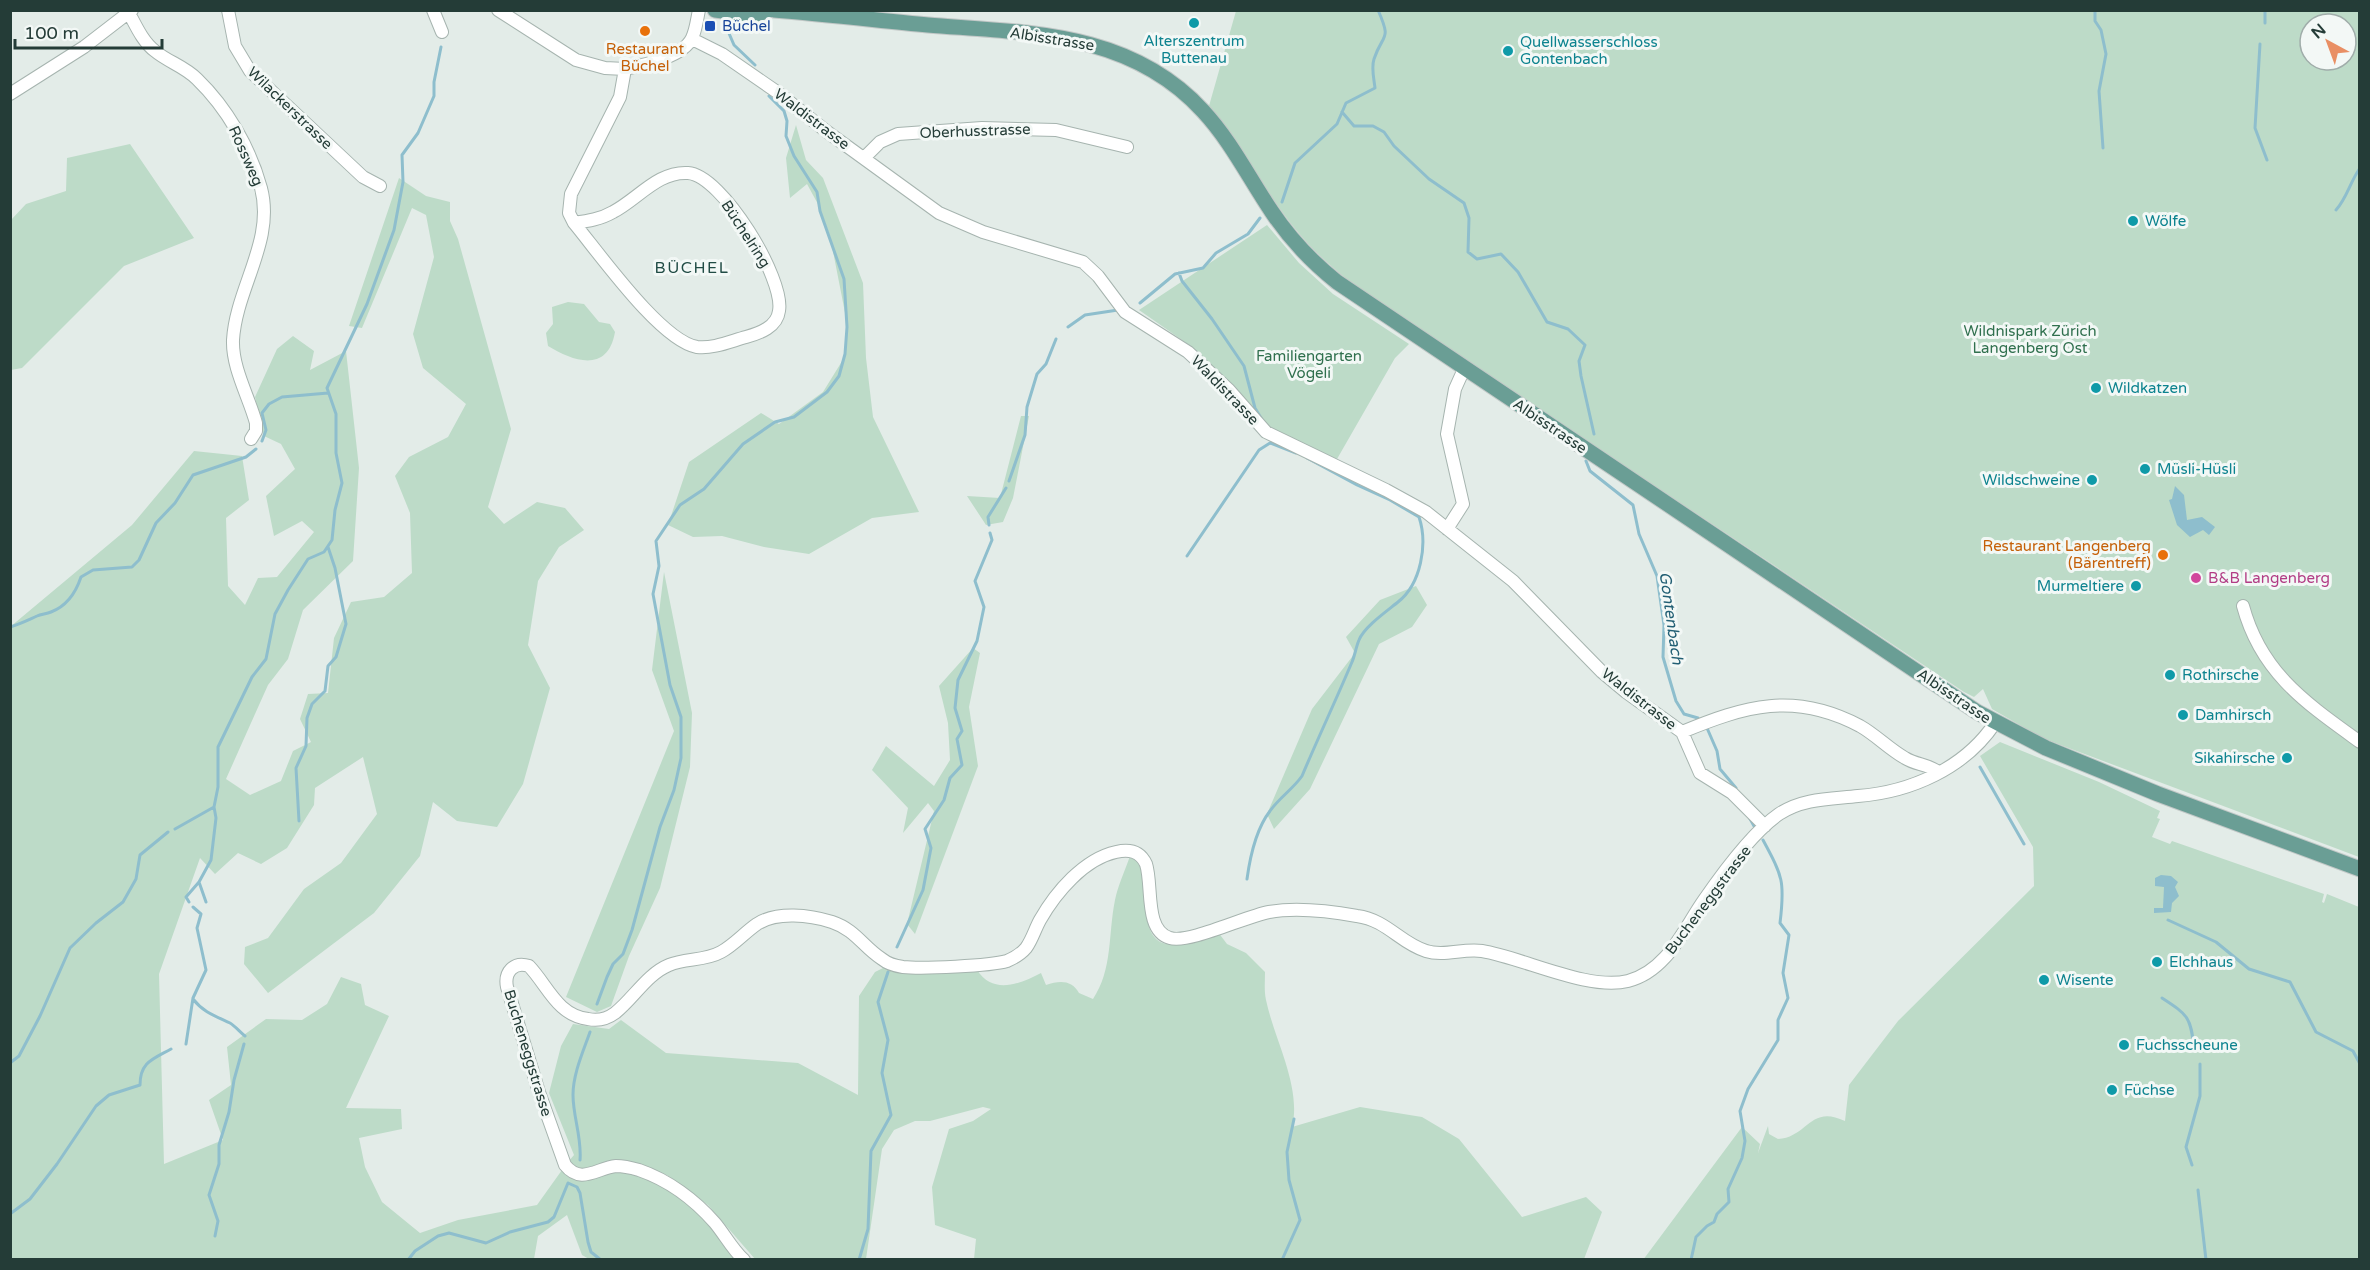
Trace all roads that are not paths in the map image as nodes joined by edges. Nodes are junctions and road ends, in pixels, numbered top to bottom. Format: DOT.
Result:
graph roads {
  1 [pos="228,10"];
  2 [pos="433,10"];
  3 [pos="498,10"];
  4 [pos="699,10"];
  5 [pos="716,10"];
  6 [pos="771,10"];
  7 [pos="131,12"];
  8 [pos="442,32"];
  9 [pos="692,39"];
  10 [pos="625,69"];
  11 [pos="10,94"];
  12 [pos="1128,147"];
  13 [pos="864,158"];
  14 [pos="380,186"];
  15 [pos="574,223"];
  16 [pos="1464,369"];
  17 [pos="251,439"];
  18 [pos="1447,529"];
  19 [pos="2243,606"];
  20 [pos="1995,723"];
  21 [pos="1682,732"];
  22 [pos="2360,742"];
  23 [pos="1938,772"];
  24 [pos="1765,826"];
  25 [pos="2360,868"];
  26 [pos="744,1260"];
  1 -- 14 [label="street, Wilackerstrasse"];
  2 -- 8 [label="street"];
  3 -- 10 [label="street"];
  4 -- 9 [label="street"];
  5 -- 6 [label="main road, Albisstrasse"];
  6 -- 16 [label="main road, Albisstrasse"];
  7 -- 11 [label="street"];
  7 -- 17 [label="street, Rossweg"];
  9 -- 10 [label="street"];
  9 -- 13 [label="street, Waldistrasse"];
  10 -- 15 [label="street"];
  12 -- 13 [label="street, Oberhusstrasse"];
  13 -- 18 [label="street, Waldistrasse"];
  15 -- 15 [label="street, Büchelring"];
  16 -- 18 [label="street"];
  16 -- 20 [label="main road, Albisstrasse"];
  18 -- 21 [label="street, Waldistrasse"];
  19 -- 22 [label="street"];
  20 -- 23 [label="street, Bucheneggstrasse"];
  20 -- 25 [label="main road, Albisstrasse"];
  21 -- 23 [label="street, Waldistrasse"];
  21 -- 24 [label="street, Waldistrasse"];
  23 -- 24 [label="street, Bucheneggstrasse"];
  24 -- 26 [label="street, Bucheneggstrasse"];
}
